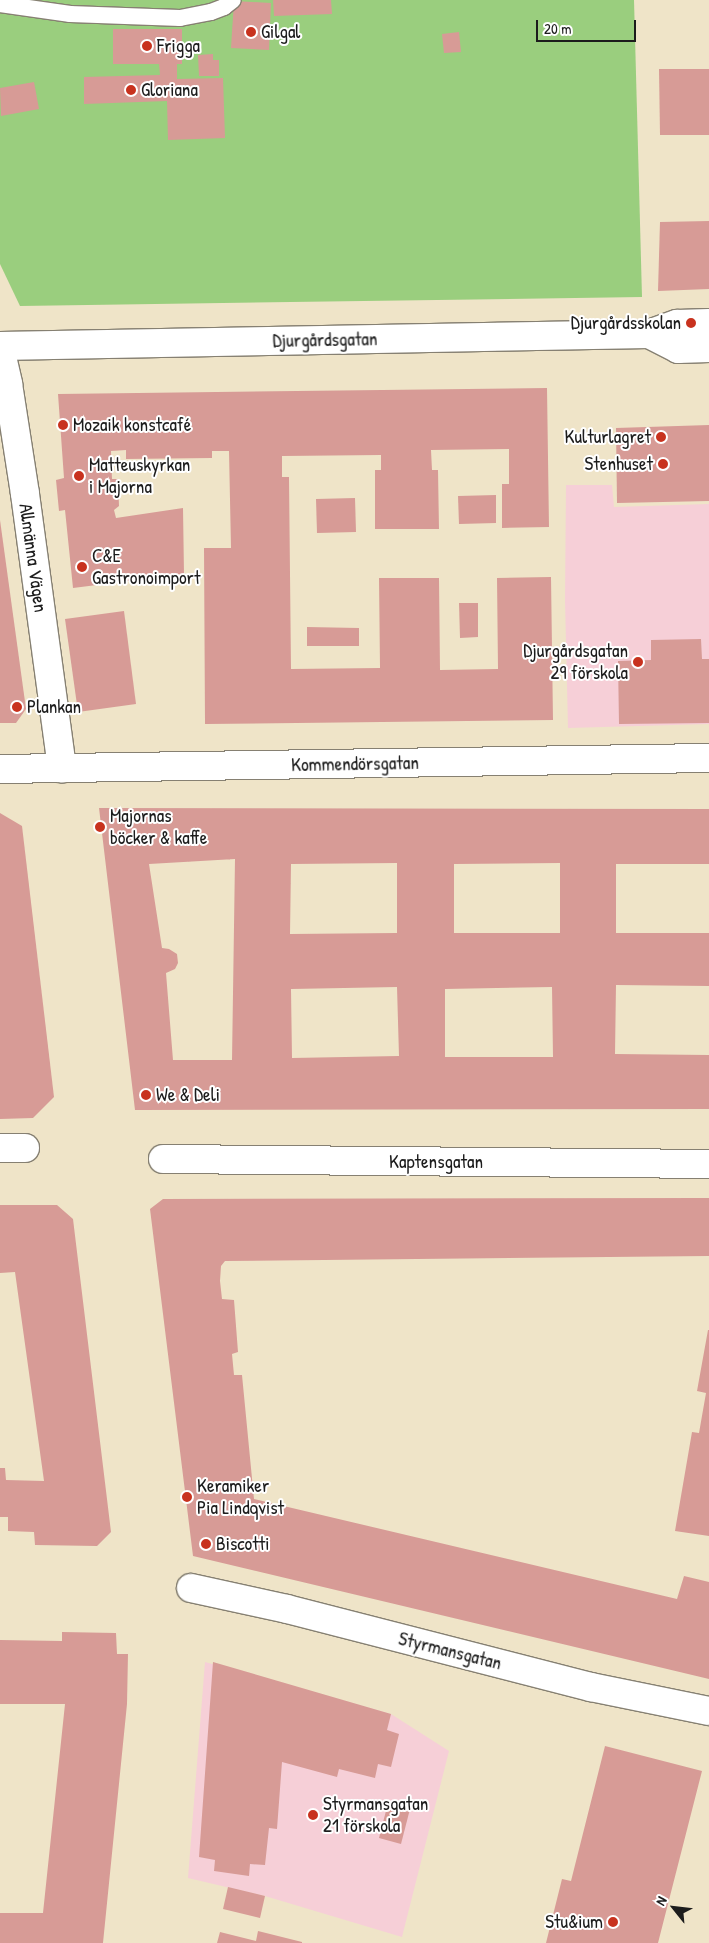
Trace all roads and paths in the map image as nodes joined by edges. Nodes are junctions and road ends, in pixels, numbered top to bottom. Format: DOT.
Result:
graph roads {
  1 [pos="233,0"];
  2 [pos="0,4"];
  3 [pos="709,323"];
  4 [pos="649,334"];
  5 [pos="0,347"];
  6 [pos="709,348"];
  7 [pos="709,758"];
  8 [pos="62,768"];
  9 [pos="0,769"];
  10 [pos="163,1159"];
  11 [pos="709,1164"];
  12 [pos="191,1588"];
  13 [pos="709,1711"];
  1 -- 2 [label="lane"];
  3 -- 4 [label="street, Djurgårdsgatan"];
  4 -- 5 [label="street, Djurgårdsgatan"];
  4 -- 6 [label="street, Djurgårdsgatan"];
  5 -- 8 [label="street, Allmänna Vägen"];
  7 -- 8 [label="street, Kommendörsgatan"];
  8 -- 9 [label="street, Kommendörsgatan"];
  10 -- 11 [label="street, Kaptensgatan"];
  12 -- 13 [label="street, Styrmansgatan"];
}
